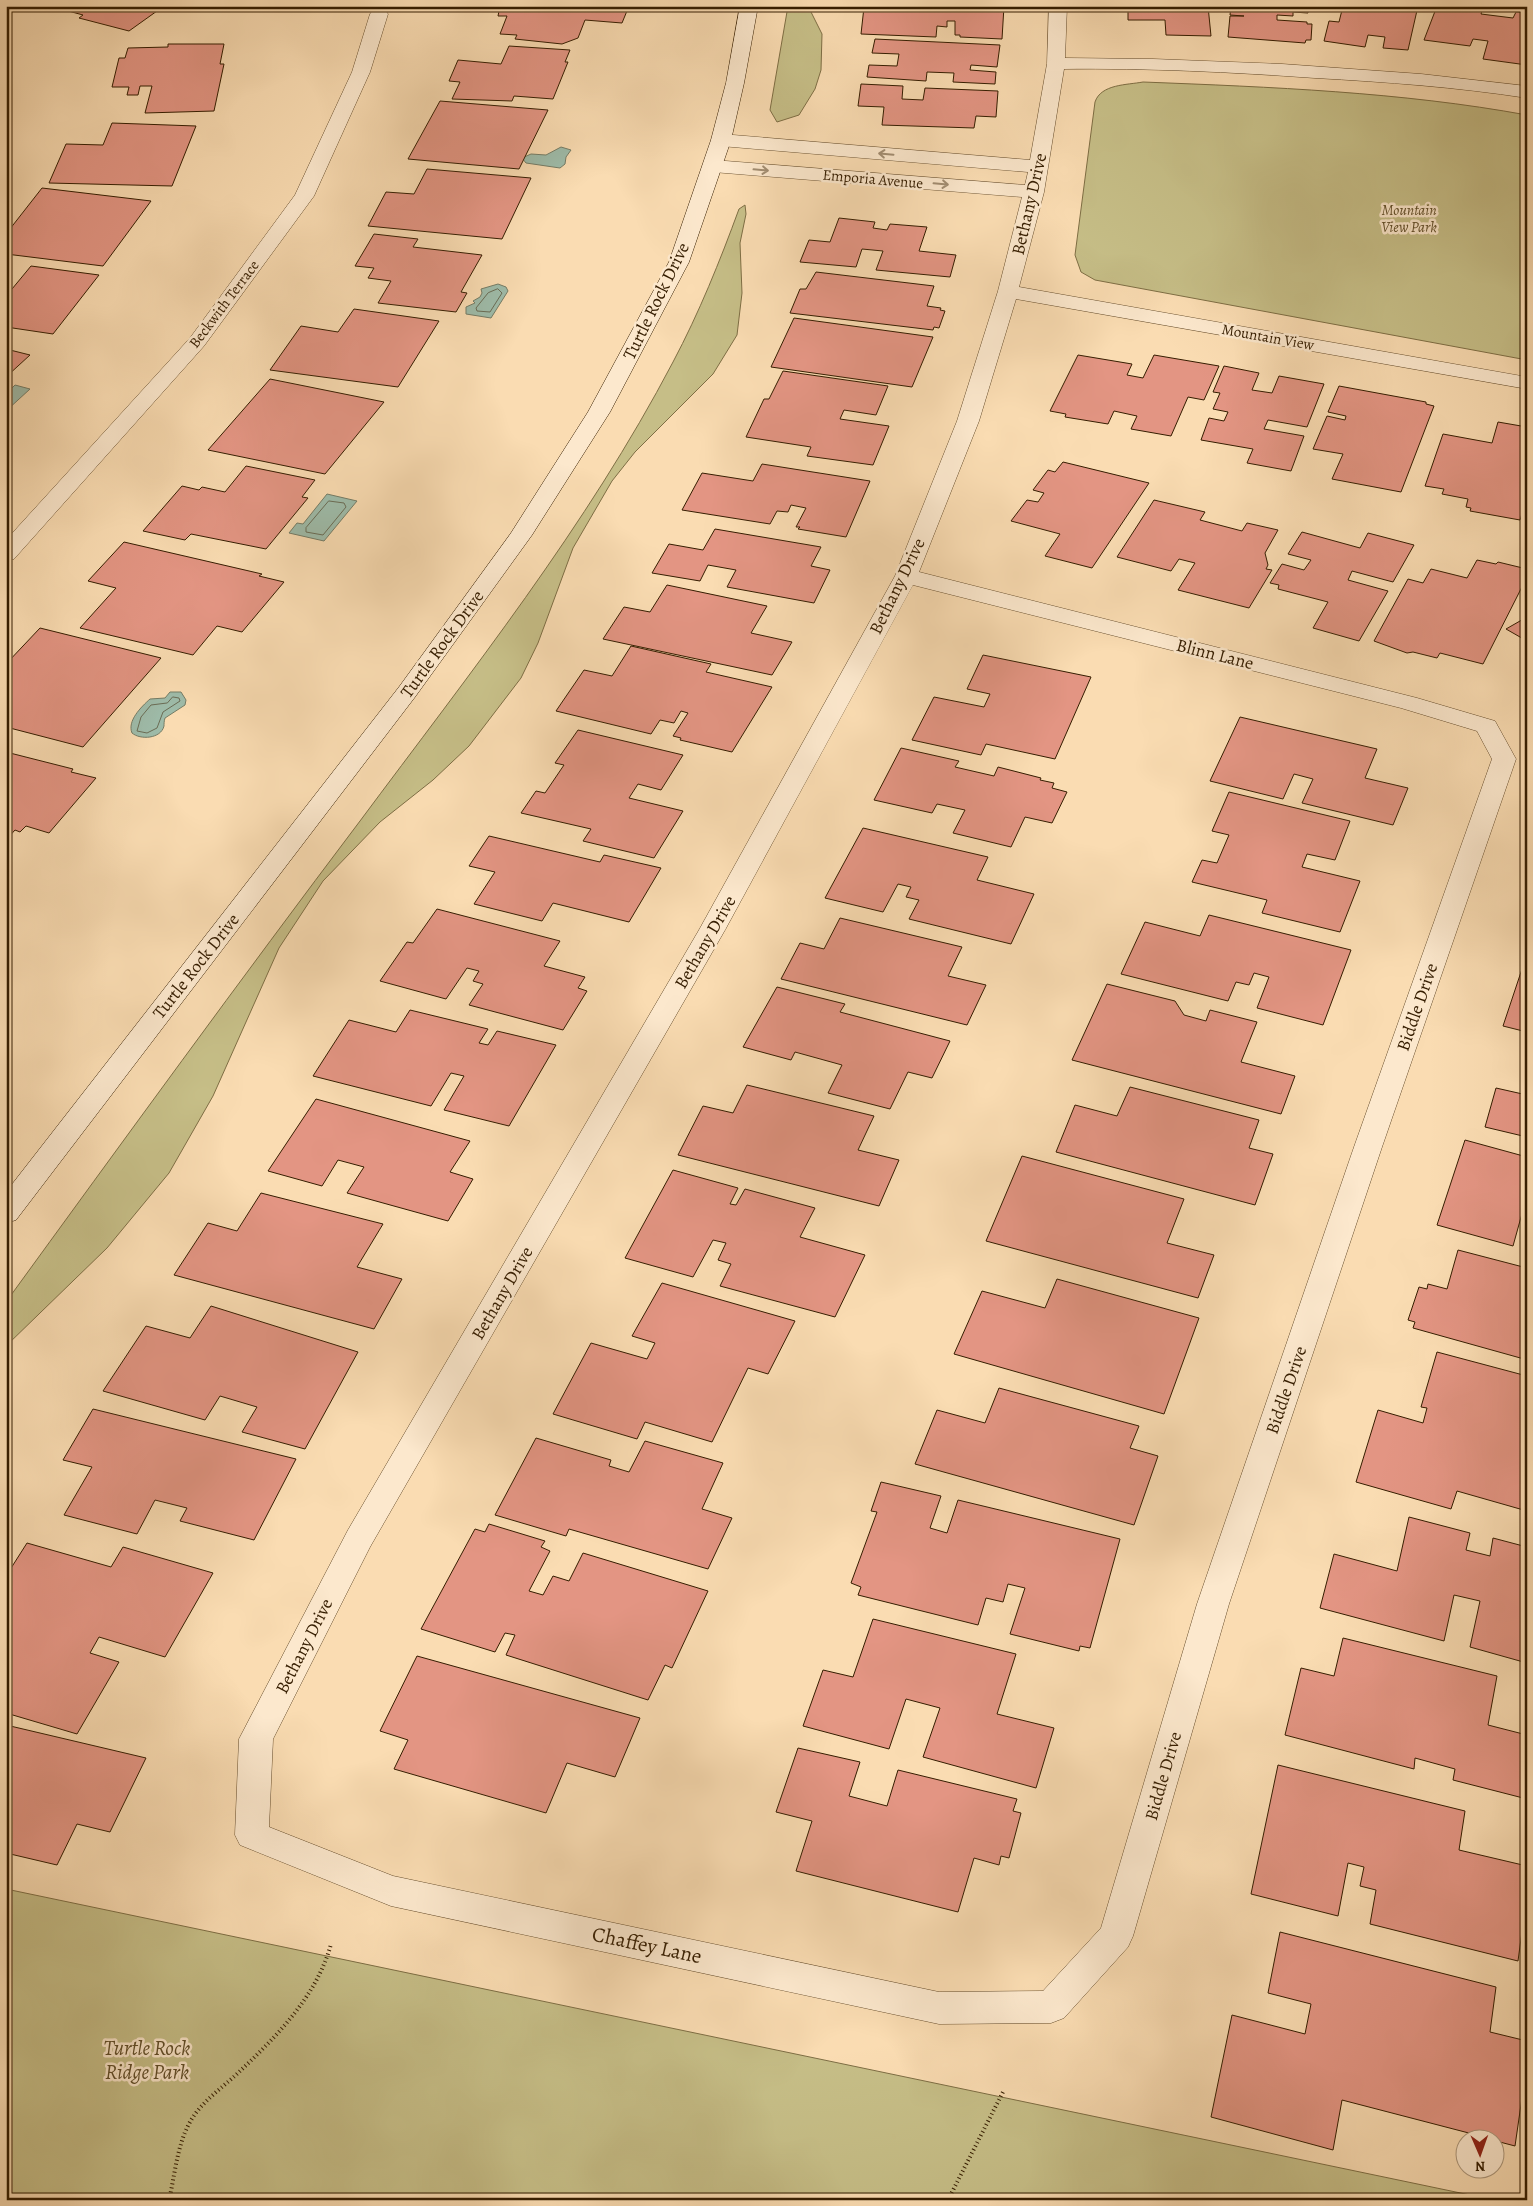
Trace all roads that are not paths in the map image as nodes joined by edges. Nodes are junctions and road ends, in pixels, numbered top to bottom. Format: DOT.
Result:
graph roads {
  1 [pos="749,6"];
  2 [pos="1058,6"];
  3 [pos="379,14"];
  4 [pos="1056,64"];
  5 [pos="1527,92"];
  6 [pos="721,140"];
  7 [pos="713,166"];
  8 [pos="1039,166"];
  9 [pos="1034,192"];
  10 [pos="1008,291"];
  11 [pos="1527,383"];
  12 [pos="6,554"];
  13 [pos="906,576"];
  14 [pos="1504,759"];
  15 [pos="6,1213"];
  16 [pos="252,1835"];
  17 [pos="1051,2007"];
  1 -- 6 [label="street, Turtle Rock Drive"];
  2 -- 4 [label="street, Bethany Drive"];
  3 -- 12 [label="street, Beckwith Terrace"];
  4 -- 5 [label="street"];
  4 -- 8 [label="street, Bethany Drive"];
  6 -- 7 [label="street, Turtle Rock Drive"];
  8 -- 6 [label="street, Emporia Avenue, one-way"];
  7 -- 9 [label="street, Emporia Avenue, one-way"];
  7 -- 15 [label="street, Turtle Rock Drive"];
  8 -- 9 [label="street, Bethany Drive"];
  9 -- 10 [label="street, Bethany Drive"];
  10 -- 11 [label="street, Mountain View"];
  10 -- 13 [label="street, Bethany Drive"];
  13 -- 14 [label="street, Blinn Lane"];
  13 -- 16 [label="street, Bethany Drive"];
  14 -- 17 [label="street, Biddle Drive"];
  16 -- 17 [label="street, Chaffey Lane"];
}
